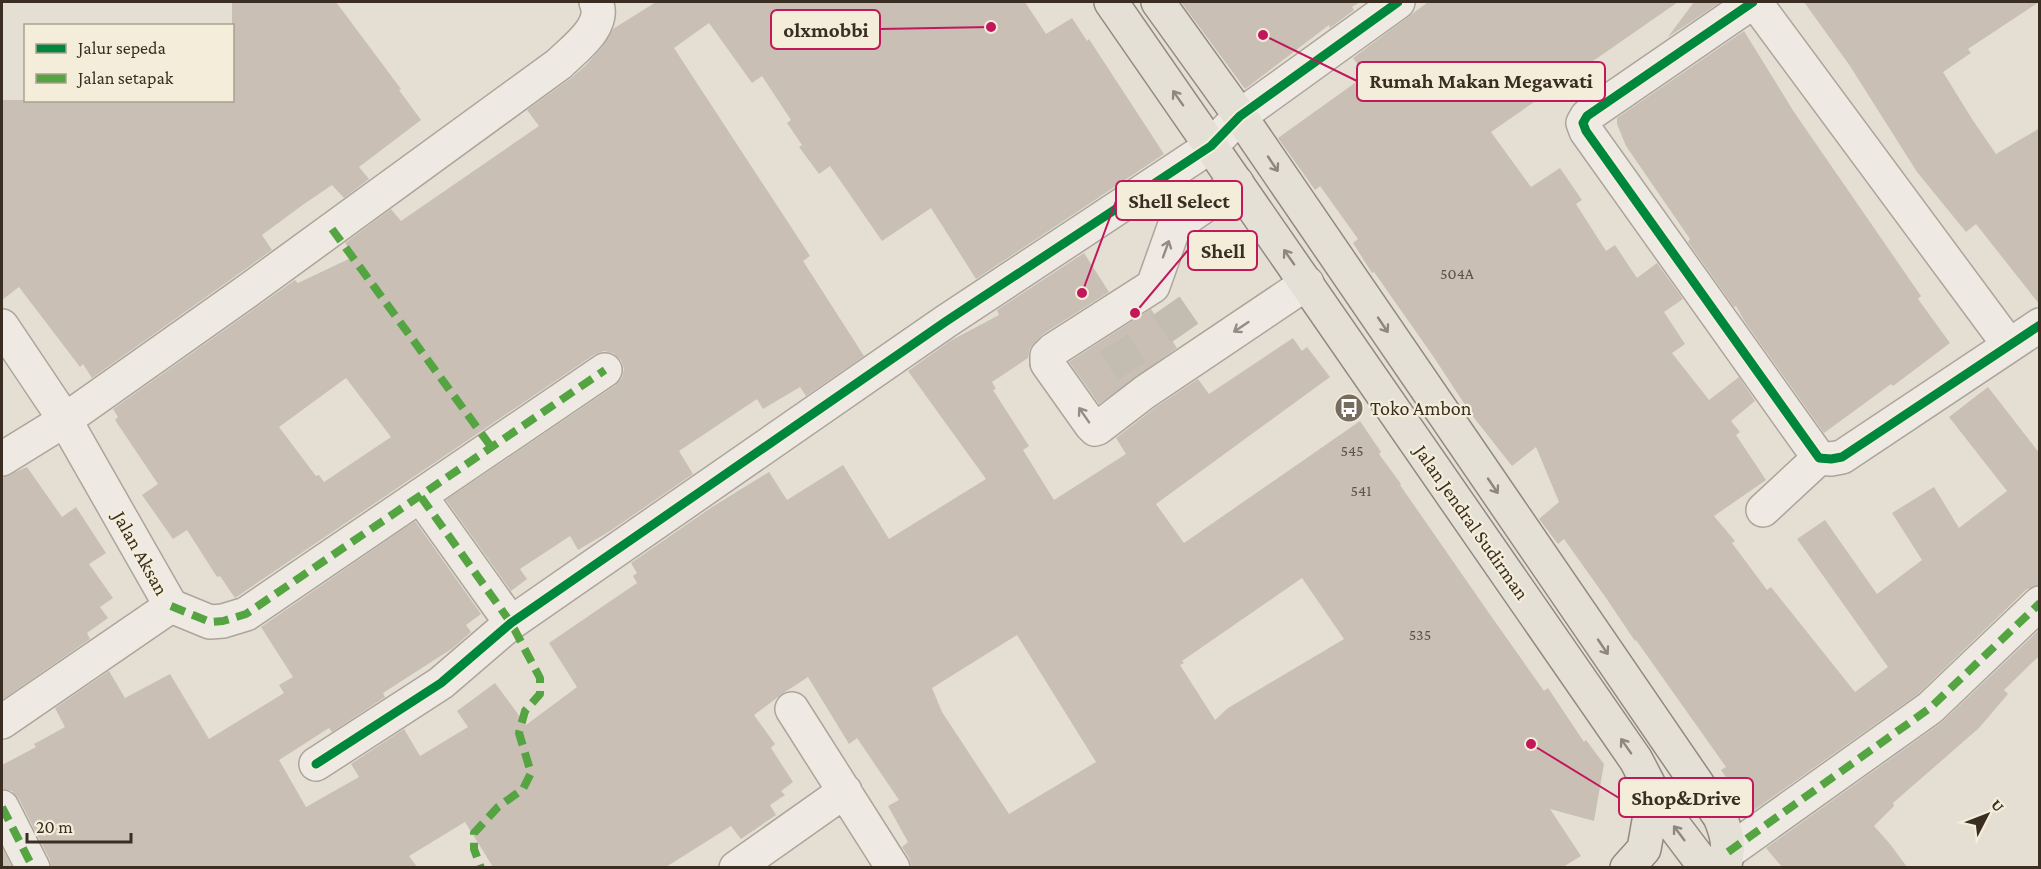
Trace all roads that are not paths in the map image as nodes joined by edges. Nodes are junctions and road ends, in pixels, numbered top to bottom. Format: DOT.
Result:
graph roads {
  1 [pos="596,2"];
  2 [pos="1111,2"];
  3 [pos="1158,2"];
  4 [pos="1398,2"];
  5 [pos="1754,2"];
  6 [pos="1240,116"];
  7 [pos="1211,146"];
  8 [pos="1237,183"];
  9 [pos="1307,284"];
  10 [pos="2040,325"];
  11 [pos="2,326"];
  12 [pos="2009,345"];
  13 [pos="605,370"];
  14 [pos="65,420"];
  15 [pos="1819,458"];
  16 [pos="2,459"];
  17 [pos="421,497"];
  18 [pos="1763,510"];
  19 [pos="2040,603"];
  20 [pos="171,606"];
  21 [pos="511,623"];
  22 [pos="792,709"];
  23 [pos="2,722"];
  24 [pos="316,764"];
  25 [pos="845,792"];
  26 [pos="1653,798"];
  27 [pos="2,807"];
  28 [pos="1719,862"];
  29 [pos="33,867"];
  30 [pos="736,867"];
  31 [pos="893,867"];
  32 [pos="1627,867"];
  1 -- 14 [label="street"];
  7 -- 2 [label="main road, Jalan Jendral Sudirman, one-way"];
  3 -- 6 [label="main road, Jalan Jendral Sudirman"];
  4 -- 6 [label="street"];
  5 -- 12 [label="street"];
  5 -- 15 [label="street"];
  6 -- 7 [label="street"];
  6 -- 28 [label="main road, Jalan Jendral Sudirman, one-way"];
  7 -- 8 [label="main road, Jalan Jendral Sudirman"];
  7 -- 21 [label="street"];
  9 -- 8 [label="main road, Jalan Jendral Sudirman, one-way"];
  9 -- 8 [label="street, one-way"];
  26 -- 9 [label="main road, Jalan Jendral Sudirman, one-way"];
  10 -- 12 [label="street"];
  11 -- 14 [label="street, Jalan Aksan"];
  12 -- 15 [label="street"];
  13 -- 17 [label="street"];
  14 -- 16 [label="street"];
  14 -- 20 [label="street, Jalan Aksan"];
  15 -- 18 [label="street"];
  17 -- 20 [label="street"];
  17 -- 21 [label="street"];
  19 -- 28 [label="street"];
  20 -- 23 [label="street, Jalan Aksan"];
  21 -- 24 [label="street"];
  22 -- 25 [label="street"];
  25 -- 30 [label="street"];
  25 -- 31 [label="street"];
  28 -- 26 [label="main road, Jalan Jendral Sudirman, one-way"];
  26 -- 32 [label="main road"];
  27 -- 29 [label="street"];
}
